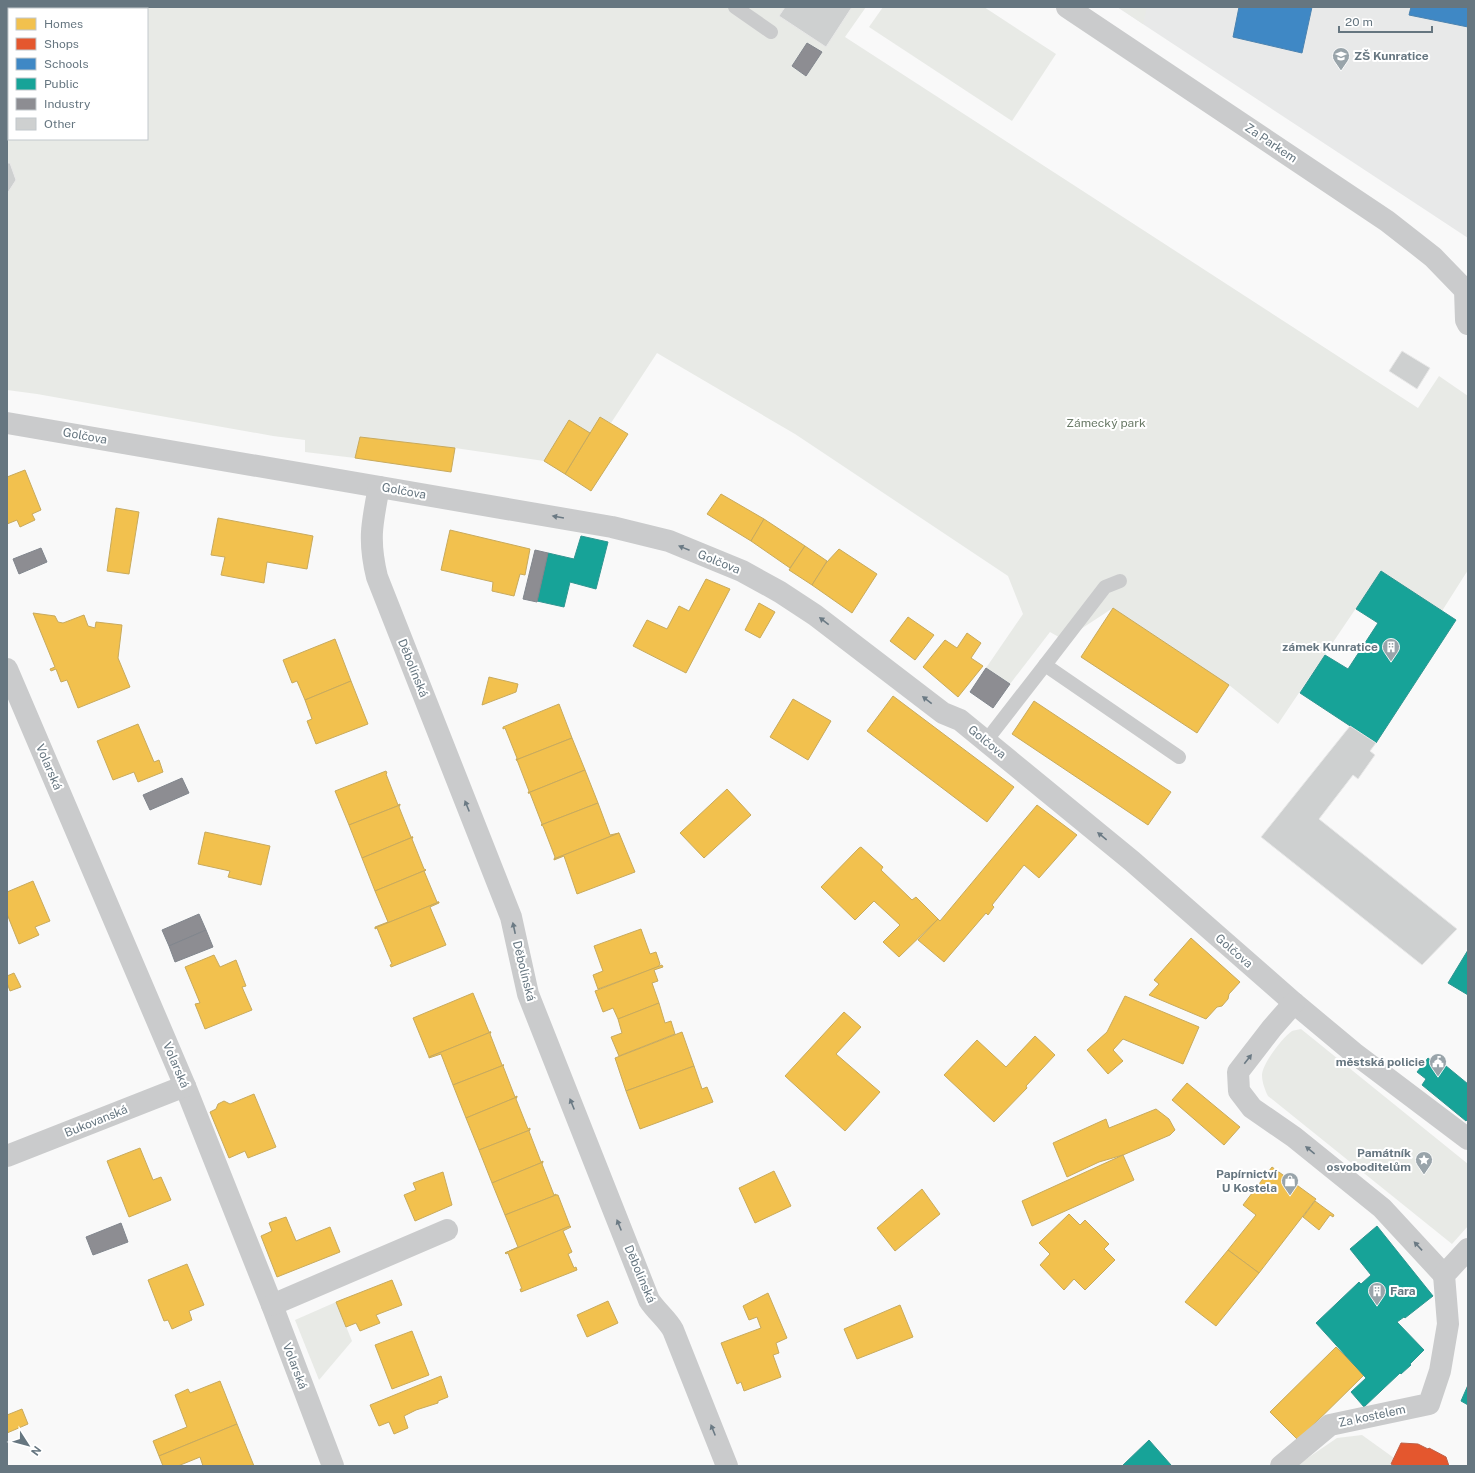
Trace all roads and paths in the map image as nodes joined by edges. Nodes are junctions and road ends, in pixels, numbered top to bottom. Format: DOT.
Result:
graph roads {
  1 [pos="735,7"];
  2 [pos="1068,7"];
  3 [pos="771,32"];
  4 [pos="1466,291"];
  5 [pos="1468,324"];
  6 [pos="7,423"];
  7 [pos="379,487"];
  8 [pos="1120,581"];
  9 [pos="1045,664"];
  10 [pos="7,668"];
  11 [pos="986,741"];
  12 [pos="1179,757"];
  13 [pos="1294,1003"];
  14 [pos="184,1086"];
  15 [pos="1468,1139"];
  16 [pos="7,1156"];
  17 [pos="447,1230"];
  18 [pos="1468,1249"];
  19 [pos="1444,1274"];
  20 [pos="272,1305"];
  21 [pos="333,1466"];
  22 [pos="728,1466"];
  23 [pos="1281,1466"];
  1 -- 3 [label="lane"];
  2 -- 4 [label="street, Za Parkem"];
  4 -- 5 [label="street, Za Parkem"];
  6 -- 7 [label="street, Golčova"];
  11 -- 7 [label="street, Golčova, one-way"];
  22 -- 7 [label="street, Děbolínská, one-way"];
  8 -- 9 [label="lane"];
  9 -- 11 [label="lane"];
  9 -- 12 [label="lane"];
  10 -- 14 [label="street, Volarská"];
  13 -- 11 [label="street, Golčova, one-way"];
  13 -- 15 [label="street, Golčova"];
  19 -- 13 [label="street, one-way"];
  14 -- 16 [label="street, Bukovanská"];
  14 -- 20 [label="street, Volarská"];
  17 -- 20 [label="street"];
  18 -- 19 [label="street"];
  19 -- 23 [label="street, Za kostelem"];
  20 -- 21 [label="street, Volarská"];
}
